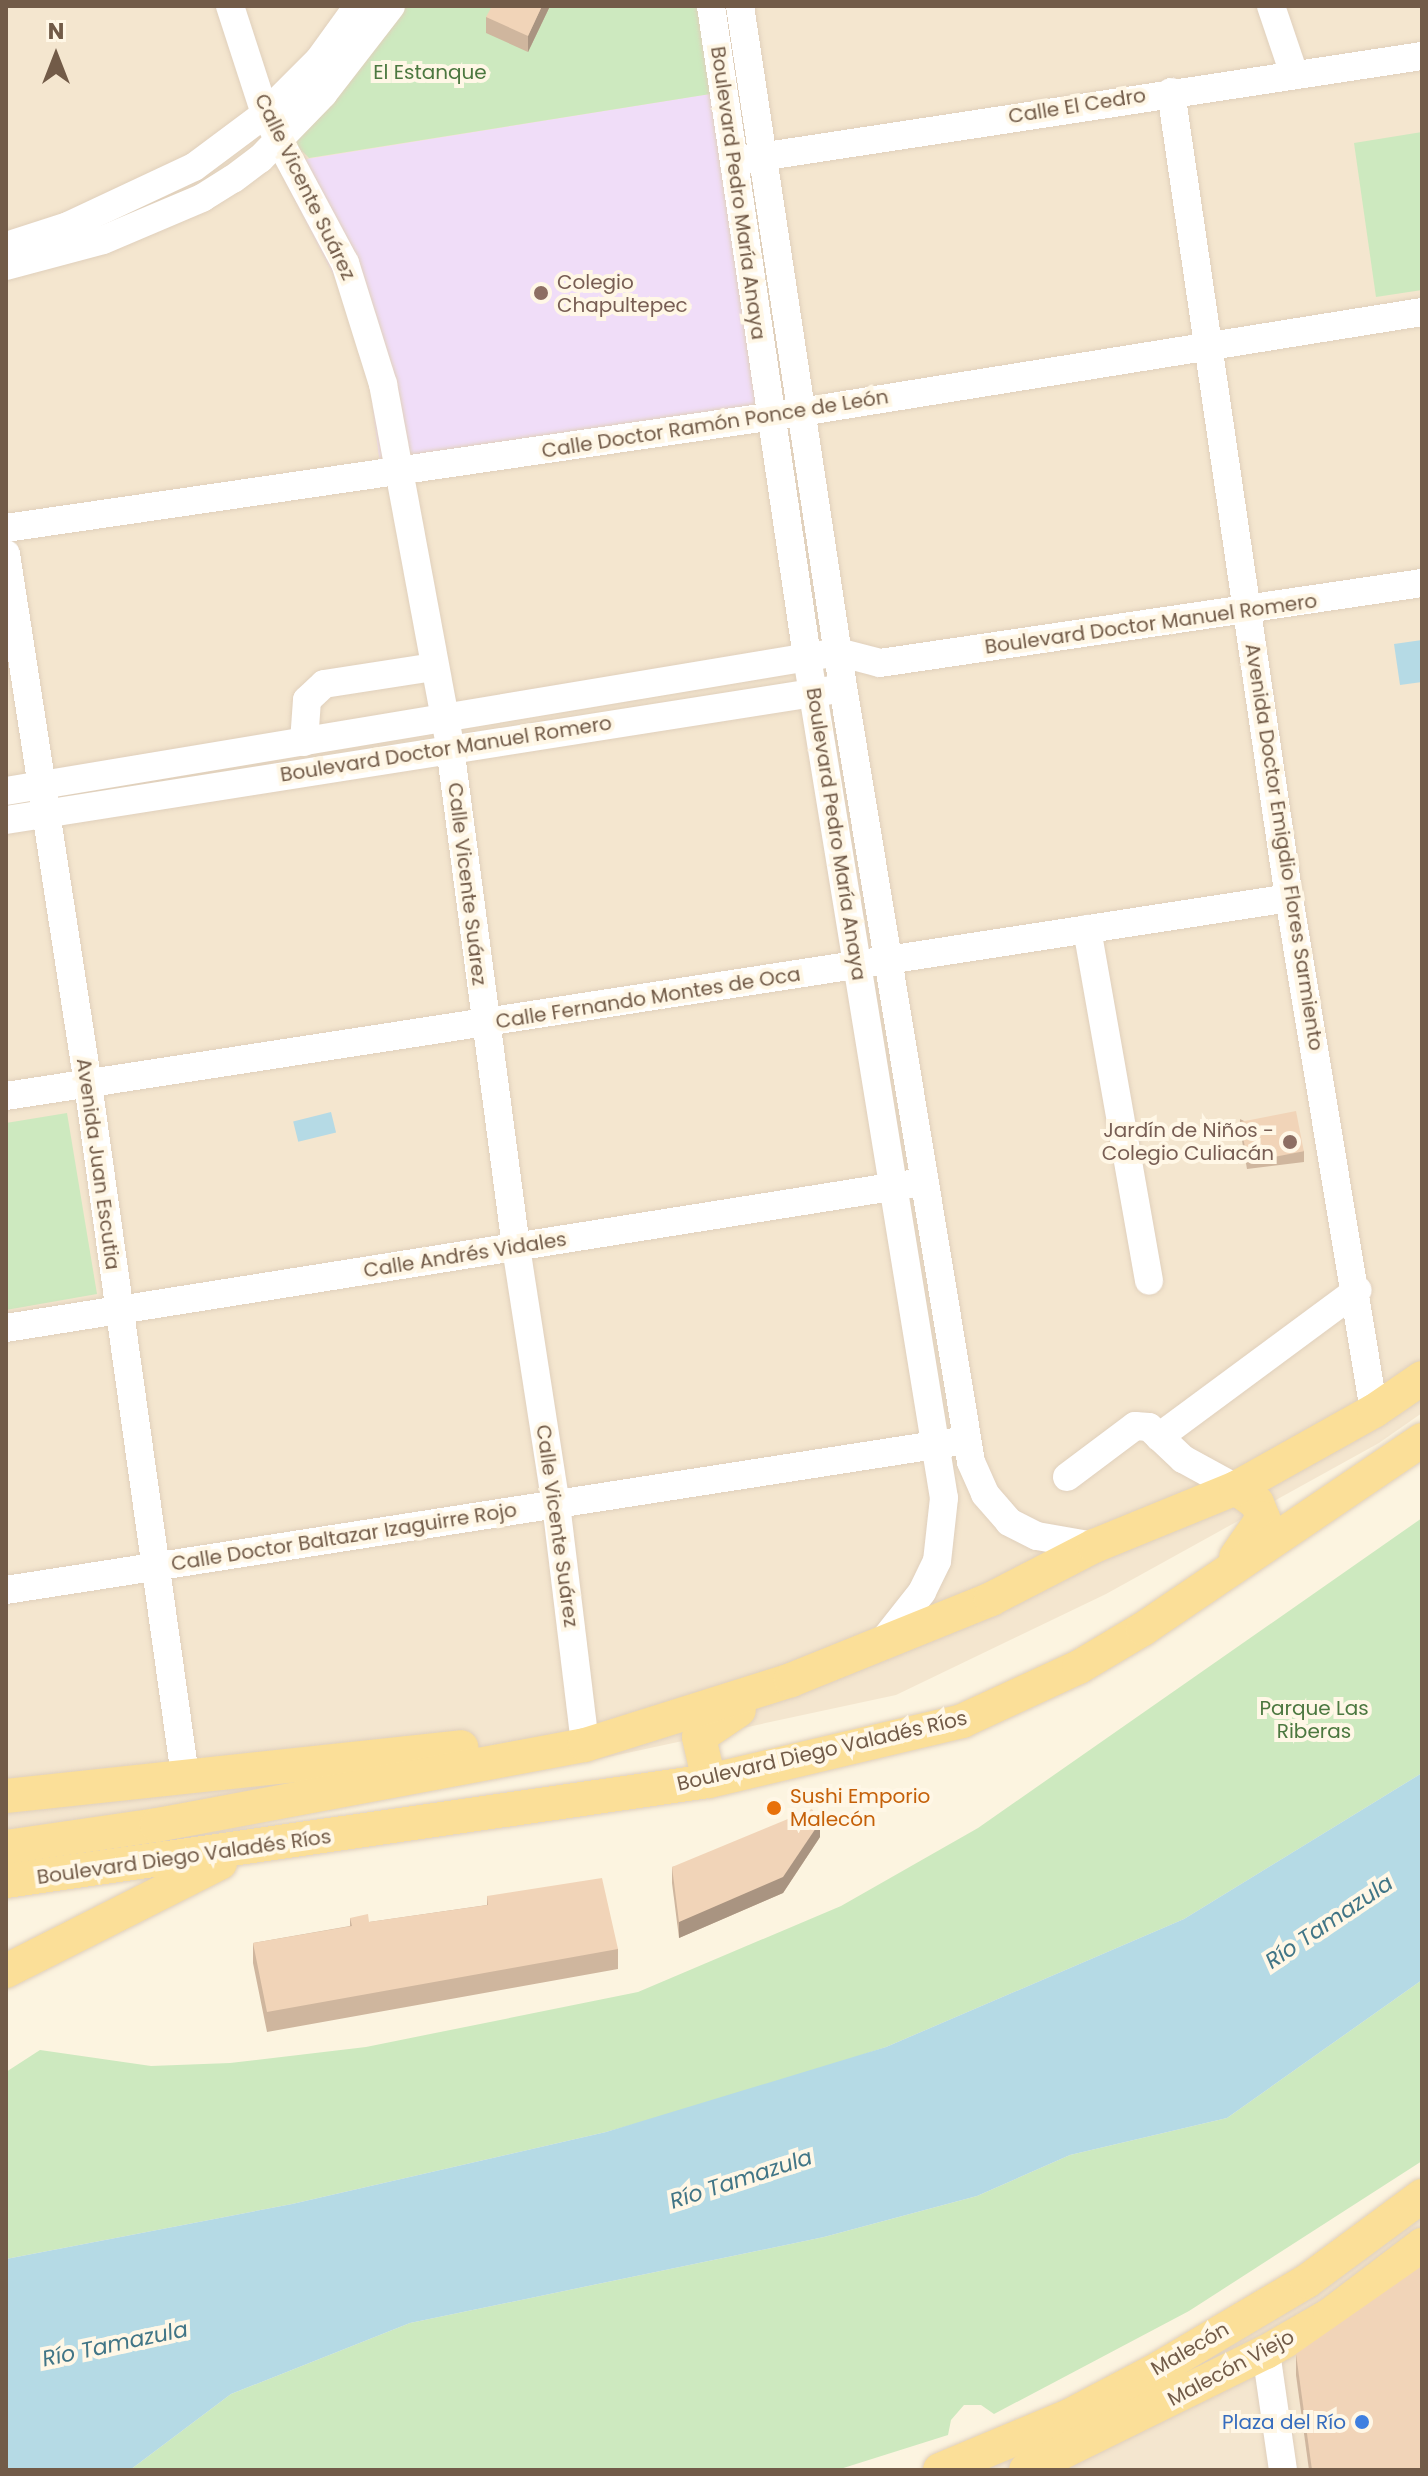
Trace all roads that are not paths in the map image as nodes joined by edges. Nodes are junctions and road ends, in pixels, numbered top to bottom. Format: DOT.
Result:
graph roads {
  1 [pos="230,6"];
  2 [pos="358,6"];
  3 [pos="391,6"];
  4 [pos="711,6"];
  5 [pos="740,6"];
  6 [pos="1271,6"];
  7 [pos="1422,56"];
  8 [pos="1294,74"];
  9 [pos="1171,92"];
  10 [pos="265,114"];
  11 [pos="280,140"];
  12 [pos="764,156"];
  13 [pos="733,161"];
  14 [pos="6,246"];
  15 [pos="6,266"];
  16 [pos="1422,312"];
  17 [pos="1207,344"];
  18 [pos="801,412"];
  19 [pos="770,417"];
  20 [pos="400,470"];
  21 [pos="6,528"];
  22 [pos="6,554"];
  23 [pos="1422,583"];
  24 [pos="1247,611"];
  25 [pos="838,652"];
  26 [pos="807,657"];
  27 [pos="880,663"];
  28 [pos="434,667"];
  29 [pos="843,687"];
  30 [pos="813,693"];
  31 [pos="443,717"];
  32 [pos="304,742"];
  33 [pos="450,747"];
  34 [pos="6,791"];
  35 [pos="42,800"];
  36 [pos="6,820"];
  37 [pos="1289,898"];
  38 [pos="1087,929"];
  39 [pos="887,960"];
  40 [pos="858,965"];
  41 [pos="484,1024"];
  42 [pos="88,1084"];
  43 [pos="6,1096"];
  44 [pos="924,1182"];
  45 [pos="893,1187"];
  46 [pos="516,1247"];
  47 [pos="1149,1281"];
  48 [pos="1358,1290"];
  49 [pos="117,1310"];
  50 [pos="6,1328"];
  51 [pos="1422,1378"];
  52 [pos="1374,1411"];
  53 [pos="1159,1437"];
  54 [pos="968,1440"];
  55 [pos="1422,1440"];
  56 [pos="935,1445"];
  57 [pos="1067,1477"];
  58 [pos="1236,1488"];
  59 [pos="556,1504"];
  60 [pos="1094,1546"];
  61 [pos="153,1567"];
  62 [pos="1220,1575"];
  63 [pos="6,1590"];
  64 [pos="881,1644"];
  65 [pos="791,1680"];
  66 [pos="585,1745"];
  67 [pos="547,1753"];
  68 [pos="185,1776"];
  69 [pos="709,1781"];
  70 [pos="6,1796"];
  71 [pos="6,1847"];
  72 [pos="245,1850"];
  73 [pos="6,1881"];
  74 [pos="6,1971"];
  75 [pos="1422,2196"];
  76 [pos="1422,2245"];
  77 [pos="1307,2281"];
  78 [pos="1266,2352"];
  79 [pos="940,2470"];
  80 [pos="1026,2470"];
  81 [pos="1283,2470"];
  1 -- 10 [label="street, Calle Vicente Suárez"];
  2 -- 10 [label="street"];
  3 -- 11 [label="street"];
  4 -- 13 [label="street, Boulevard Pedro María Anaya"];
  5 -- 12 [label="street, Boulevard Pedro María Anaya"];
  6 -- 8 [label="street"];
  7 -- 8 [label="street, Calle El Cedro"];
  8 -- 9 [label="street, Calle El Cedro"];
  9 -- 12 [label="street, Calle El Cedro"];
  9 -- 17 [label="street, Avenida Doctor Emigdio Flores Sarmiento"];
  10 -- 11 [label="street, Calle Vicente Suárez"];
  10 -- 14 [label="street"];
  11 -- 15 [label="street"];
  11 -- 20 [label="street, Calle Vicente Suárez"];
  12 -- 13 [label="street, Calle El Cedro"];
  12 -- 18 [label="street, Boulevard Pedro María Anaya"];
  13 -- 19 [label="street, Boulevard Pedro María Anaya"];
  16 -- 17 [label="street, Calle Doctor Ramón Ponce de León"];
  17 -- 18 [label="street, Calle Doctor Ramón Ponce de León"];
  17 -- 24 [label="street, Avenida Doctor Emigdio Flores Sarmiento"];
  18 -- 19 [label="street, Calle Doctor Ramón Ponce de León"];
  18 -- 25 [label="street, Boulevard Pedro María Anaya"];
  19 -- 20 [label="street, Calle Doctor Ramón Ponce de León"];
  19 -- 26 [label="street, Boulevard Pedro María Anaya"];
  20 -- 21 [label="street, Calle Doctor Ramón Ponce de León"];
  20 -- 28 [label="street, Calle Vicente Suárez"];
  22 -- 35 [label="street, Avenida Juan Escutia"];
  23 -- 24 [label="street, Boulevard Doctor Manuel Romero"];
  24 -- 27 [label="street, Boulevard Doctor Manuel Romero"];
  24 -- 37 [label="street, Avenida Doctor Emigdio Flores Sarmiento"];
  25 -- 26 [label="street, Boulevard Doctor Manuel Romero"];
  25 -- 27 [label="street, Boulevard Doctor Manuel Romero"];
  25 -- 29 [label="street, Boulevard Pedro María Anaya"];
  26 -- 30 [label="street, Boulevard Pedro María Anaya"];
  26 -- 31 [label="street, Boulevard Doctor Manuel Romero"];
  27 -- 29 [label="street, Boulevard Doctor Manuel Romero"];
  28 -- 31 [label="street, Calle Vicente Suárez"];
  28 -- 32 [label="street"];
  29 -- 30 [label="street, Boulevard Doctor Manuel Romero"];
  29 -- 39 [label="street, Boulevard Pedro María Anaya"];
  30 -- 33 [label="street, Boulevard Doctor Manuel Romero"];
  30 -- 40 [label="street, Boulevard Pedro María Anaya"];
  31 -- 32 [label="street, Boulevard Doctor Manuel Romero"];
  31 -- 33 [label="street, Calle Vicente Suárez"];
  32 -- 35 [label="street, Boulevard Doctor Manuel Romero"];
  33 -- 35 [label="street, Boulevard Doctor Manuel Romero"];
  33 -- 41 [label="street, Calle Vicente Suárez"];
  34 -- 35 [label="street, Boulevard Doctor Manuel Romero"];
  35 -- 36 [label="street, Boulevard Doctor Manuel Romero"];
  35 -- 42 [label="street, Avenida Juan Escutia"];
  37 -- 38 [label="street, Calle Fernando Montes de Oca"];
  37 -- 48 [label="street, Avenida Doctor Emigdio Flores Sarmiento"];
  38 -- 39 [label="street, Calle Fernando Montes de Oca"];
  38 -- 47 [label="street"];
  39 -- 40 [label="street, Calle Fernando Montes de Oca"];
  39 -- 44 [label="street, Boulevard Pedro María Anaya"];
  40 -- 41 [label="street, Calle Fernando Montes de Oca"];
  40 -- 45 [label="street, Boulevard Pedro María Anaya"];
  41 -- 42 [label="street, Calle Fernando Montes de Oca"];
  41 -- 46 [label="street, Calle Vicente Suárez"];
  42 -- 43 [label="street, Calle Fernando Montes de Oca"];
  42 -- 49 [label="street, Avenida Juan Escutia"];
  44 -- 45 [label="street, Calle Andrés Vidales"];
  44 -- 54 [label="street, Boulevard Pedro María Anaya"];
  45 -- 46 [label="street, Calle Andrés Vidales"];
  45 -- 56 [label="street, Boulevard Pedro María Anaya"];
  46 -- 49 [label="street, Calle Andrés Vidales"];
  46 -- 59 [label="street, Calle Vicente Suárez"];
  48 -- 52 [label="street, Avenida Doctor Emigdio Flores Sarmiento"];
  48 -- 53 [label="street"];
  49 -- 50 [label="street, Calle Andrés Vidales"];
  49 -- 61 [label="street, Avenida Juan Escutia"];
  51 -- 52 [label="main road, Boulevard Diego Valadés Ríos"];
  52 -- 58 [label="main road, Boulevard Diego Valadés Ríos"];
  53 -- 57 [label="street"];
  53 -- 58 [label="street"];
  54 -- 56 [label="street, Calle Doctor Baltazar Izaguirre Rojo"];
  54 -- 60 [label="street, Boulevard Pedro María Anaya"];
  55 -- 62 [label="main road, Boulevard Diego Valadés Ríos"];
  56 -- 59 [label="street, Calle Doctor Baltazar Izaguirre Rojo"];
  56 -- 64 [label="street, Boulevard Pedro María Anaya"];
  58 -- 60 [label="main road, Boulevard Diego Valadés Ríos"];
  58 -- 62 [label="main road"];
  59 -- 61 [label="street, Calle Doctor Baltazar Izaguirre Rojo"];
  59 -- 66 [label="street, Calle Vicente Suárez"];
  60 -- 64 [label="main road, Boulevard Diego Valadés Ríos"];
  61 -- 63 [label="street, Calle Doctor Baltazar Izaguirre Rojo"];
  61 -- 68 [label="street, Avenida Juan Escutia"];
  62 -- 69 [label="main road, Boulevard Diego Valadés Ríos"];
  64 -- 65 [label="main road, Boulevard Diego Valadés Ríos"];
  65 -- 66 [label="main road, Boulevard Diego Valadés Ríos"];
  65 -- 69 [label="main road"];
  66 -- 67 [label="main road, Boulevard Diego Valadés Ríos"];
  67 -- 68 [label="main road"];
  67 -- 71 [label="main road, Boulevard Diego Valadés Ríos"];
  68 -- 70 [label="main road"];
  69 -- 72 [label="main road, Boulevard Diego Valadés Ríos"];
  72 -- 73 [label="main road, Boulevard Diego Valadés Ríos"];
  72 -- 74 [label="main road"];
  75 -- 77 [label="main road, Malecón"];
  76 -- 78 [label="main road, Malecón Viejo"];
  77 -- 78 [label="main road"];
  77 -- 79 [label="main road, Malecón"];
  78 -- 80 [label="main road, Malecón Viejo"];
  78 -- 81 [label="street"];
}
